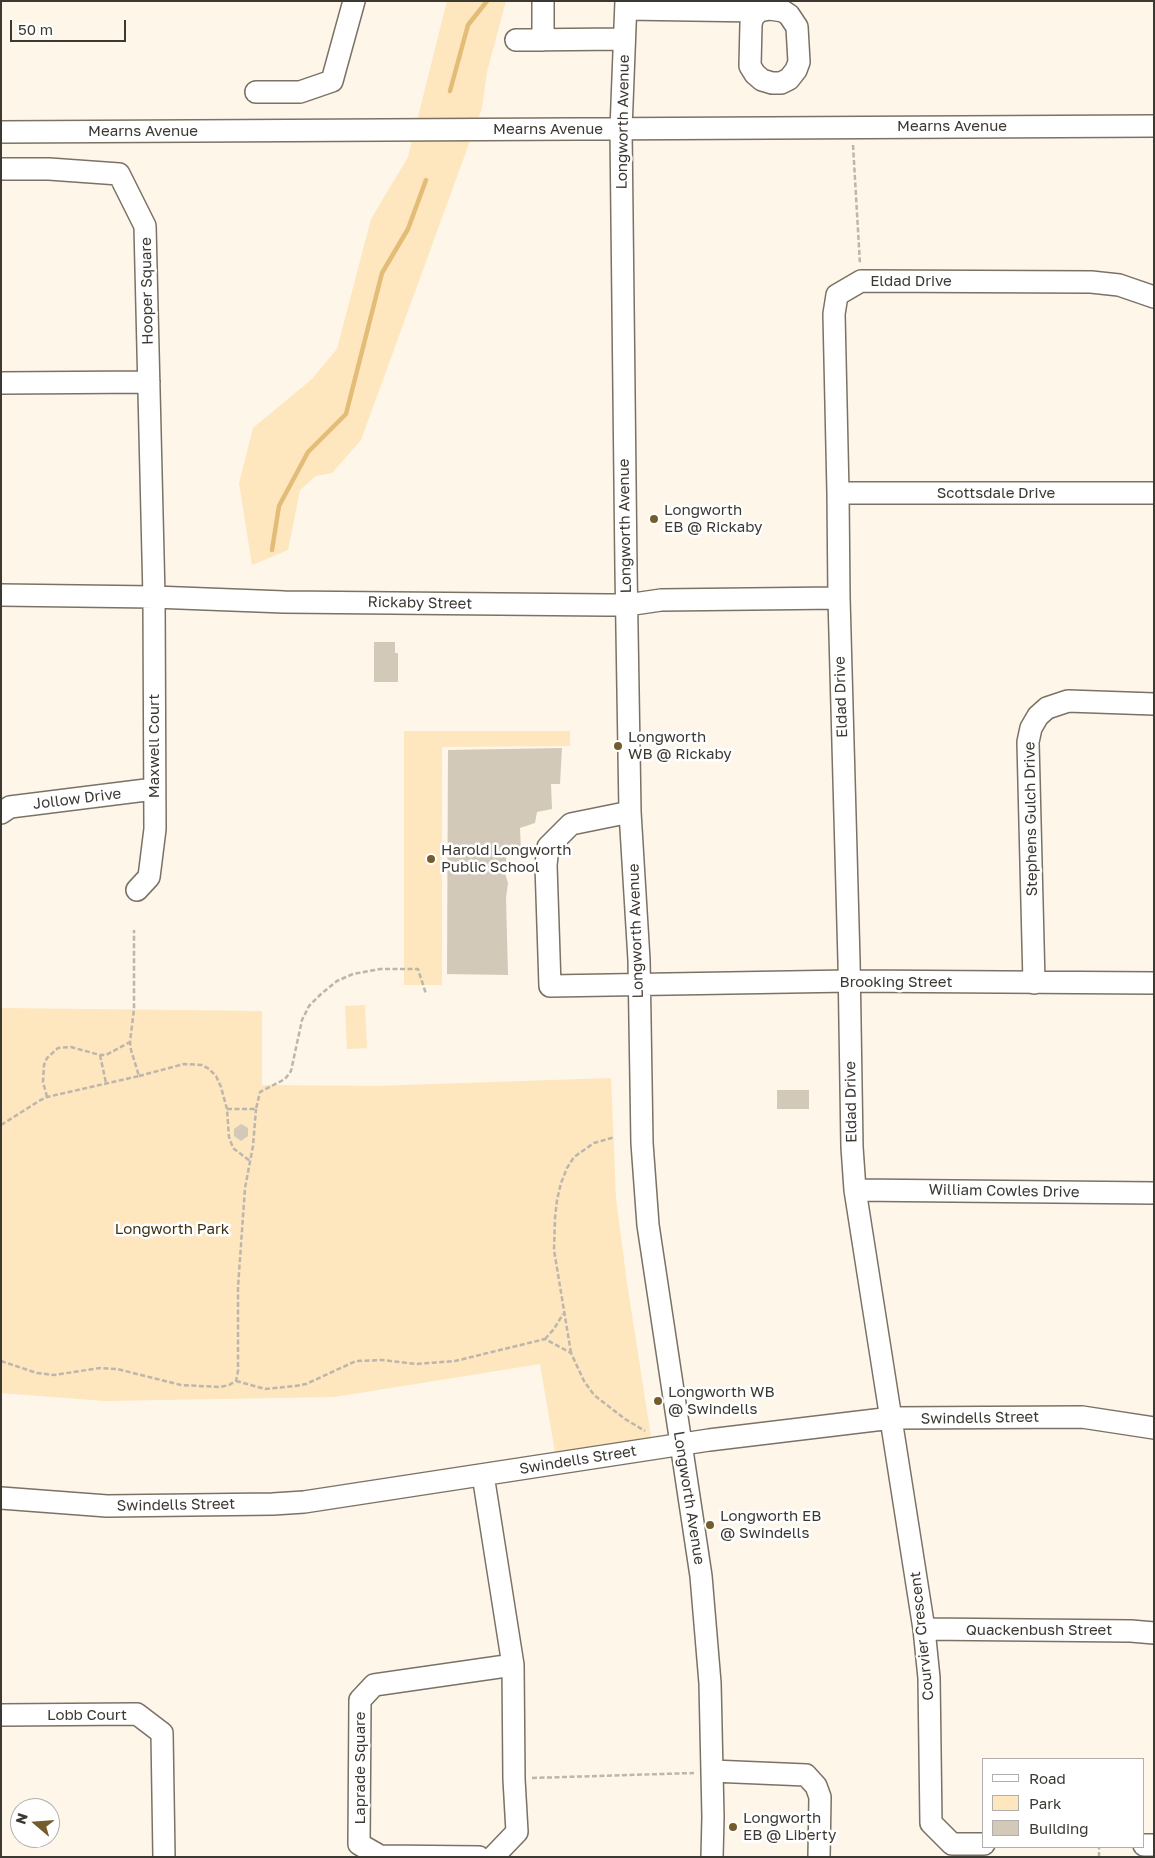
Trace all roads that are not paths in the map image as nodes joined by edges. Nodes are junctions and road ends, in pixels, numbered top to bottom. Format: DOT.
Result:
graph roads {
  1 [pos="354,1"];
  2 [pos="542,1"];
  3 [pos="626,5"];
  4 [pos="759,11"];
  5 [pos="624,39"];
  6 [pos="516,40"];
  7 [pos="543,40"];
  8 [pos="256,92"];
  9 [pos="1154,126"];
  10 [pos="621,129"];
  11 [pos="1,132"];
  12 [pos="1,169"];
  13 [pos="1154,297"];
  14 [pos="149,382"];
  15 [pos="1,383"];
  16 [pos="1154,492"];
  17 [pos="838,493"];
  18 [pos="1,595"];
  19 [pos="154,596"];
  20 [pos="839,598"];
  21 [pos="626,605"];
  22 [pos="1154,704"];
  23 [pos="154,789"];
  24 [pos="1,812"];
  25 [pos="630,812"];
  26 [pos="138,890"];
  27 [pos="849,981"];
  28 [pos="1034,983"];
  29 [pos="1154,983"];
  30 [pos="639,985"];
  31 [pos="854,1190"];
  32 [pos="1154,1193"];
  33 [pos="892,1418"];
  34 [pos="1154,1428"];
  35 [pos="681,1444"];
  36 [pos="483,1475"];
  37 [pos="1,1498"];
  38 [pos="924,1629"];
  39 [pos="1154,1633"];
  40 [pos="513,1665"];
  41 [pos="1,1715"];
  42 [pos="712,1771"];
  43 [pos="982,1844"];
  44 [pos="164,1857"];
  45 [pos="479,1857"];
  46 [pos="493,1857"];
  47 [pos="712,1857"];
  48 [pos="819,1857"];
  1 -- 8 [label="street"];
  2 -- 7 [label="street"];
  3 -- 4 [label="street"];
  3 -- 5 [label="street, Longworth Avenue"];
  5 -- 7 [label="street"];
  5 -- 10 [label="street, Longworth Avenue"];
  6 -- 7 [label="street"];
  9 -- 10 [label="street, Mearns Avenue"];
  10 -- 11 [label="street, Mearns Avenue"];
  10 -- 21 [label="street, Longworth Avenue"];
  12 -- 14 [label="street, Hooper Square"];
  13 -- 17 [label="street, Eldad Drive"];
  14 -- 15 [label="street"];
  14 -- 19 [label="street, Hooper Square"];
  16 -- 17 [label="street, Scottsdale Drive"];
  17 -- 20 [label="street, Eldad Drive"];
  18 -- 19 [label="street, Rickaby Street"];
  19 -- 21 [label="street, Rickaby Street"];
  19 -- 23 [label="street, Maxwell Court"];
  20 -- 21 [label="street, Rickaby Street"];
  20 -- 27 [label="street, Eldad Drive"];
  21 -- 25 [label="street, Longworth Avenue"];
  22 -- 28 [label="street, Stephens Gulch Drive"];
  23 -- 24 [label="street, Jollow Drive"];
  23 -- 26 [label="street, Maxwell Court"];
  25 -- 30 [label="street, Longworth Avenue"];
  25 -- 30 [label="street, Brooking Street"];
  27 -- 28 [label="street, Brooking Street"];
  27 -- 30 [label="street, Brooking Street"];
  27 -- 31 [label="street, Eldad Drive"];
  28 -- 29 [label="street, Brooking Street"];
  30 -- 35 [label="street, Longworth Avenue"];
  31 -- 32 [label="street, William Cowles Drive"];
  31 -- 33 [label="street, Eldad Drive"];
  33 -- 34 [label="street, Swindells Street"];
  33 -- 35 [label="street, Swindells Street"];
  33 -- 38 [label="street, Courvier Crescent"];
  35 -- 36 [label="street, Swindells Street"];
  35 -- 42 [label="street, Longworth Avenue"];
  36 -- 37 [label="street, Swindells Street"];
  36 -- 40 [label="street"];
  38 -- 39 [label="street, Quackenbush Street"];
  38 -- 43 [label="street, Courvier Crescent"];
  40 -- 45 [label="street, Laprade Square"];
  40 -- 46 [label="street"];
  41 -- 44 [label="street, Lobb Court"];
  42 -- 47 [label="street, Longworth Avenue"];
  42 -- 48 [label="street"];
}
